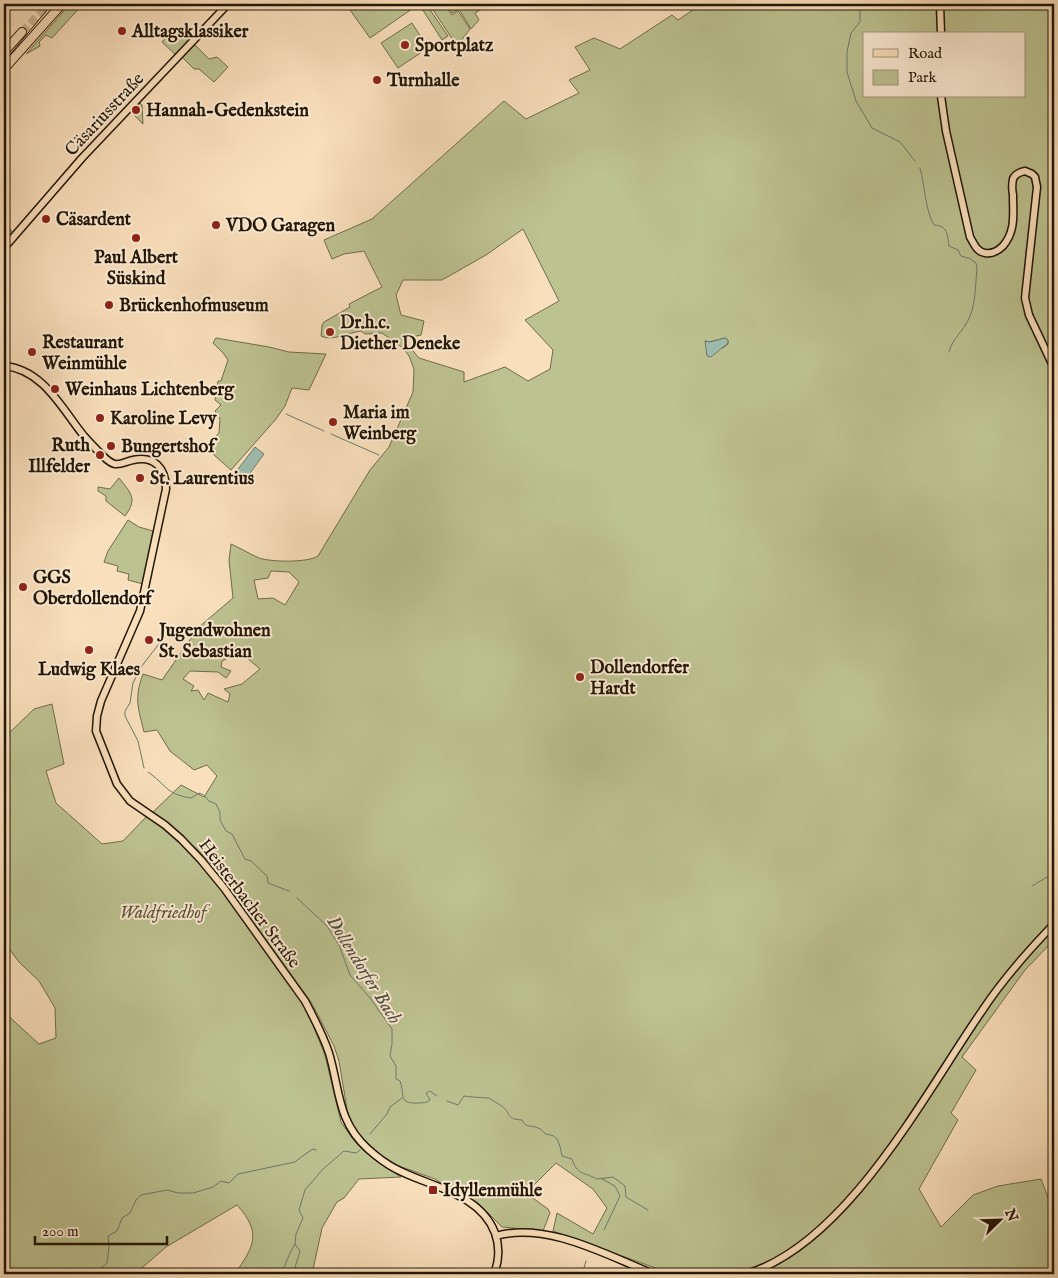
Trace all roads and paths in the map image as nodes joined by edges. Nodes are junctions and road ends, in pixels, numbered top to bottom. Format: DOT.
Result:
graph roads {
  1 [pos="62,4"];
  2 [pos="228,4"];
  3 [pos="940,4"];
  4 [pos="22,32"];
  5 [pos="941,32"];
  6 [pos="4,52"];
  7 [pos="4,69"];
  8 [pos="942,98"];
  9 [pos="4,248"];
  10 [pos="4,366"];
  11 [pos="1054,368"];
  12 [pos="1054,924"];
  13 [pos="496,1236"];
  14 [pos="494,1274"];
  15 [pos="654,1274"];
  16 [pos="746,1274"];
  1 -- 7 [label="highway"];
  2 -- 9 [label="main road, Cäsariusstraße"];
  3 -- 5 [label="main road"];
  4 -- 6 [label="highway"];
  8 -- 11 [label="main road"];
  10 -- 13 [label="main road, Heisterbacher Straße"];
  12 -- 16 [label="main road"];
  13 -- 14 [label="main road, Heisterbacher Straße"];
  13 -- 15 [label="main road"];
}
